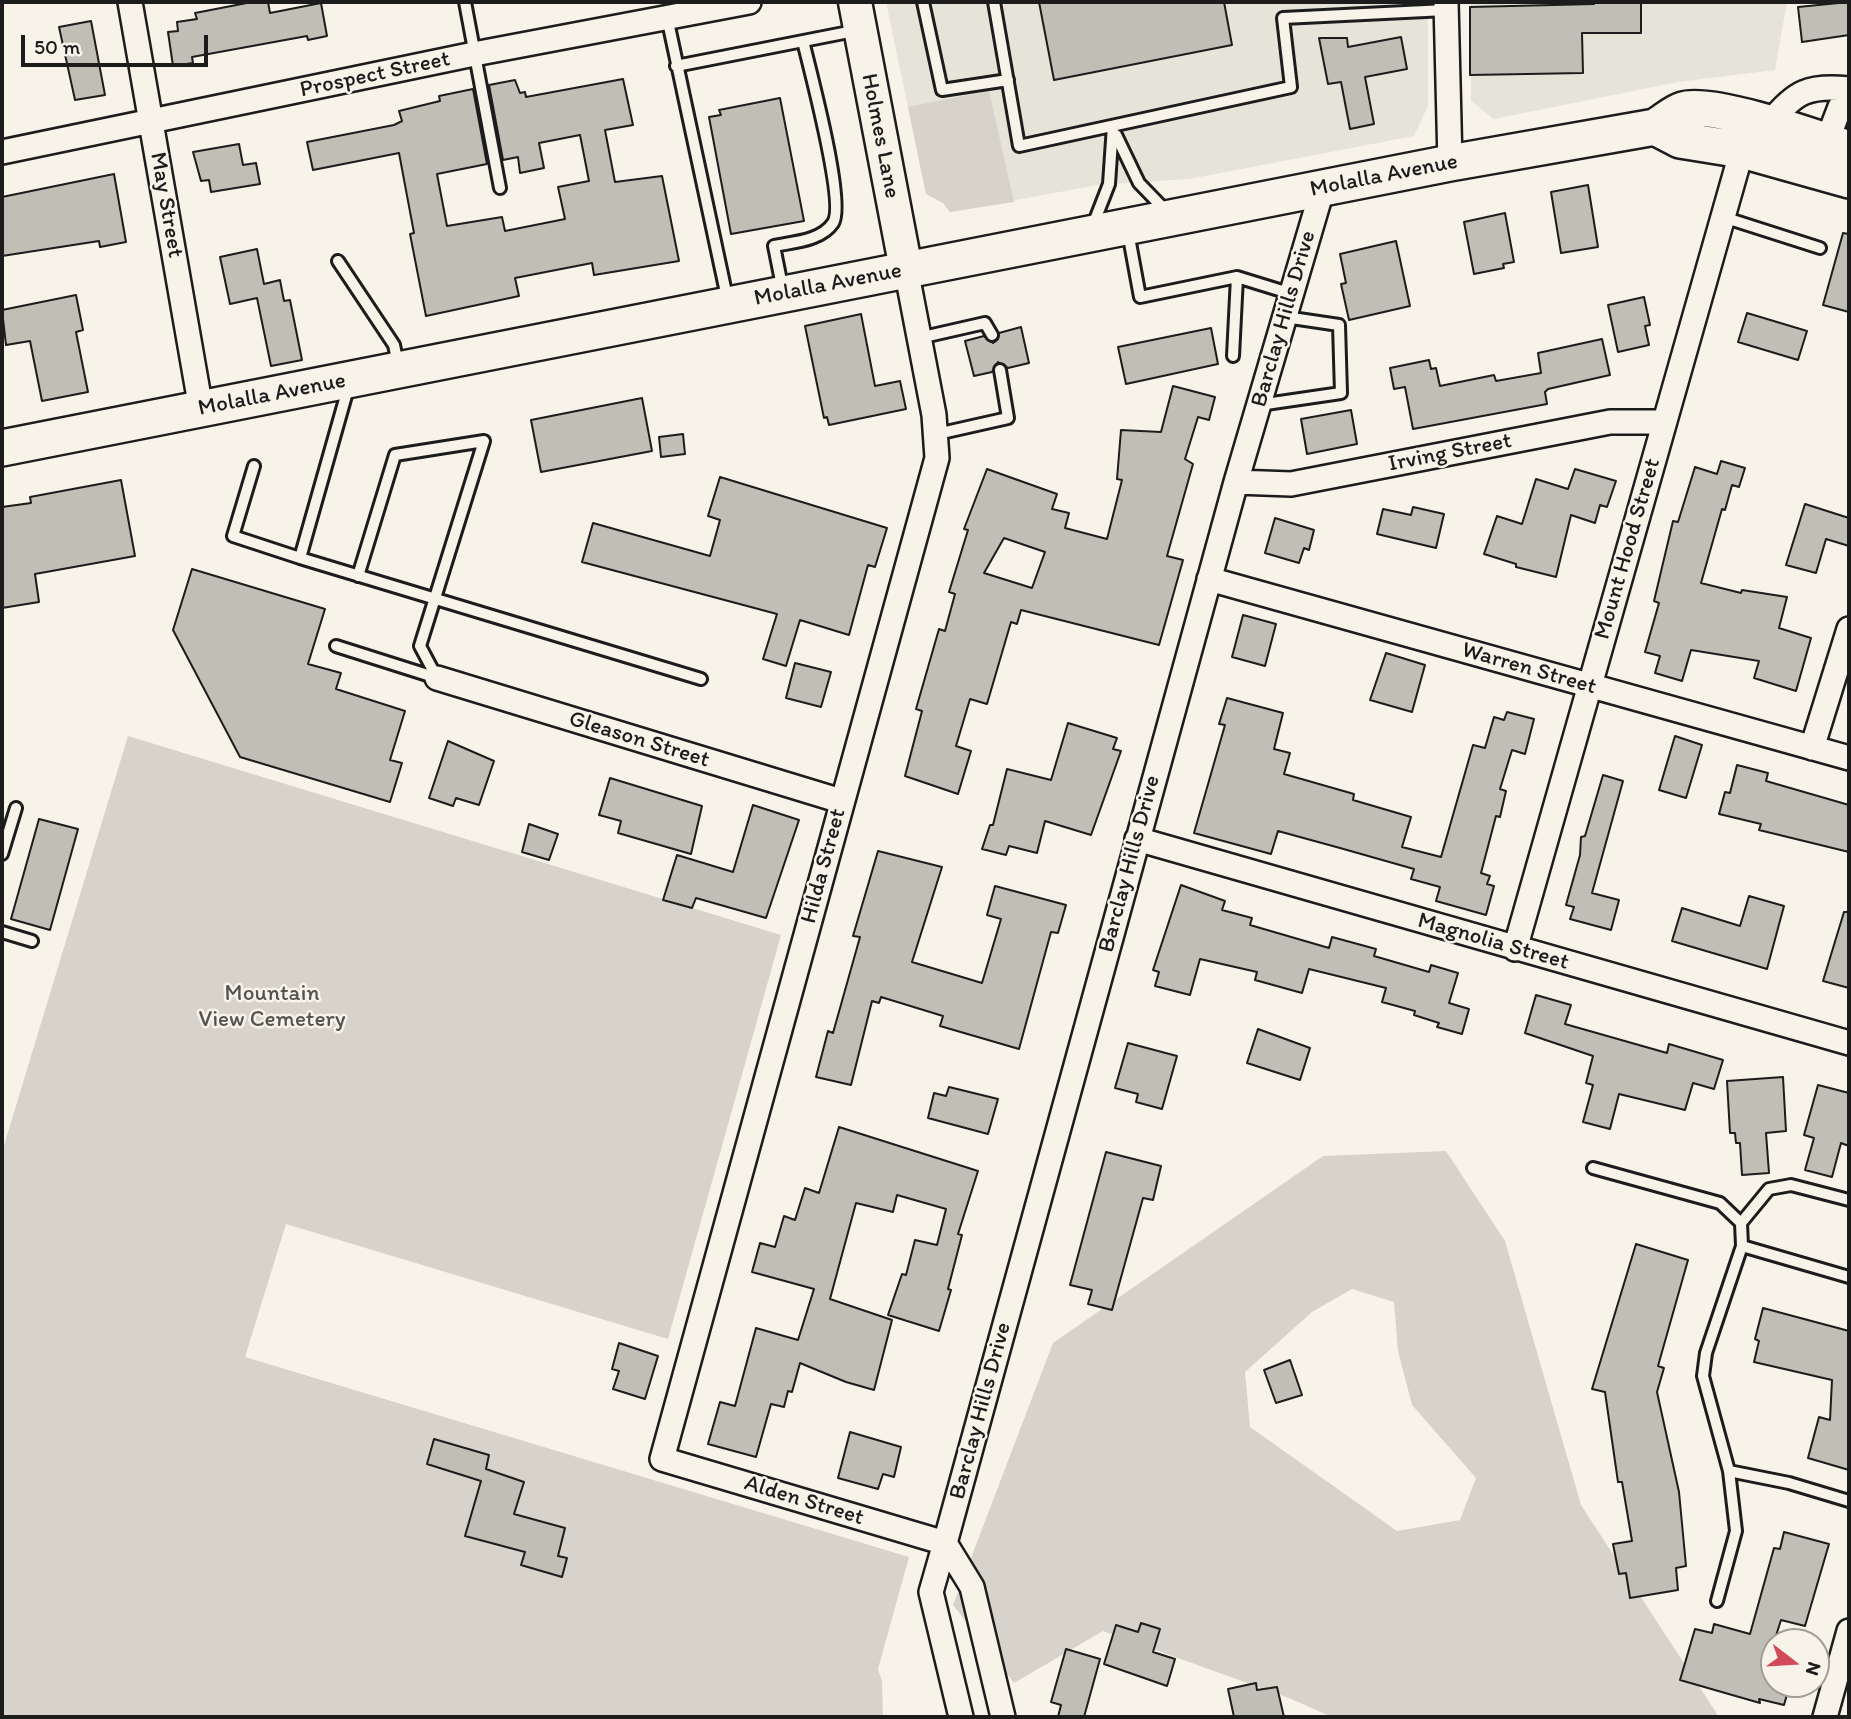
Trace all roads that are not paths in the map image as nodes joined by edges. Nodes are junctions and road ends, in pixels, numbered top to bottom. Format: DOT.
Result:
graph roads {
  1 [pos="130,2"];
  2 [pos="466,2"];
  3 [pos="749,2"];
  4 [pos="923,2"];
  5 [pos="994,2"];
  6 [pos="1446,6"];
  7 [pos="857,16"];
  8 [pos="667,17"];
  9 [pos="803,41"];
  10 [pos="474,54"];
  11 [pos="676,66"];
  12 [pos="1008,80"];
  13 [pos="1849,89"];
  14 [pos="1849,96"];
  15 [pos="151,120"];
  16 [pos="1770,123"];
  17 [pos="1113,126"];
  18 [pos="1656,127"];
  19 [pos="1842,149"];
  20 [pos="1742,150"];
  21 [pos="2,152"];
  22 [pos="1450,163"];
  23 [pos="1849,180"];
  24 [pos="1323,187"];
  25 [pos="499,188"];
  26 [pos="1174,217"];
  27 [pos="1723,217"];
  28 [pos="1127,226"];
  29 [pos="1089,233"];
  30 [pos="1820,248"];
  31 [pos="338,261"];
  32 [pos="906,269"];
  33 [pos="1237,277"];
  34 [pos="783,294"];
  35 [pos="1292,294"];
  36 [pos="729,304"];
  37 [pos="1285,317"];
  38 [pos="992,334"];
  39 [pos="919,338"];
  40 [pos="1233,356"];
  41 [pos="399,370"];
  42 [pos="1000,370"];
  43 [pos="351,379"];
  44 [pos="1259,405"];
  45 [pos="201,409"];
  46 [pos="1664,422"];
  47 [pos="937,434"];
  48 [pos="2,448"];
  49 [pos="254,467"];
  50 [pos="1236,482"];
  51 [pos="300,558"];
  52 [pos="358,576"];
  53 [pos="1209,579"];
  54 [pos="433,598"];
  55 [pos="1849,629"];
  56 [pos="336,646"];
  57 [pos="436,678"];
  58 [pos="701,679"];
  59 [pos="1589,685"];
  60 [pos="1812,748"];
  61 [pos="1849,758"];
  62 [pos="841,801"];
  63 [pos="16,808"];
  64 [pos="1137,839"];
  65 [pos="2,854"];
  66 [pos="2,932"];
  67 [pos="32,941"];
  68 [pos="1515,949"];
  69 [pos="1849,1043"];
  70 [pos="1593,1168"];
  71 [pos="1849,1200"];
  72 [pos="1741,1223"];
  73 [pos="1742,1246"];
  74 [pos="1849,1277"];
  75 [pos="662,1459"];
  76 [pos="1728,1471"];
  77 [pos="1849,1501"];
  78 [pos="945,1543"];
  79 [pos="1717,1601"];
  80 [pos="1849,1631"];
  81 [pos="961,1717"];
  82 [pos="1003,1717"];
  83 [pos="1825,1717"];
  1 -- 15 [label="street, May Street"];
  2 -- 10 [label="lane"];
  3 -- 8 [label="street, Prospect Street"];
  4 -- 12 [label="lane"];
  5 -- 12 [label="lane"];
  6 -- 17 [label="lane"];
  6 -- 22 [label="street"];
  7 -- 9 [label="lane"];
  7 -- 32 [label="street, Holmes Lane"];
  8 -- 10 [label="street, Prospect Street"];
  8 -- 11 [label="lane"];
  9 -- 11 [label="lane"];
  9 -- 34 [label="lane"];
  10 -- 15 [label="street, Prospect Street"];
  10 -- 25 [label="lane"];
  11 -- 36 [label="lane"];
  12 -- 17 [label="lane"];
  13 -- 16 [label="street"];
  14 -- 19 [label="street"];
  15 -- 21 [label="street, Prospect Street"];
  15 -- 45 [label="street, May Street"];
  16 -- 18 [label="main road, Molalla Avenue"];
  16 -- 19 [label="main road, Molalla Avenue"];
  17 -- 26 [label="lane"];
  17 -- 29 [label="lane"];
  18 -- 20 [label="main road"];
  18 -- 22 [label="main road, Molalla Avenue"];
  19 -- 20 [label="main road"];
  20 -- 23 [label="main road"];
  20 -- 27 [label="street, Mount Hood Street"];
  22 -- 24 [label="main road, Molalla Avenue"];
  24 -- 26 [label="main road, Molalla Avenue"];
  24 -- 35 [label="street, Barclay Hills Drive"];
  26 -- 28 [label="main road, Molalla Avenue"];
  27 -- 30 [label="lane"];
  27 -- 46 [label="street, Mount Hood Street"];
  28 -- 29 [label="main road, Molalla Avenue"];
  28 -- 33 [label="lane"];
  29 -- 32 [label="main road, Molalla Avenue"];
  31 -- 41 [label="lane"];
  32 -- 34 [label="main road, Molalla Avenue"];
  32 -- 39 [label="street, Hilda Street"];
  33 -- 35 [label="lane"];
  33 -- 40 [label="lane"];
  34 -- 36 [label="main road, Molalla Avenue"];
  35 -- 37 [label="street, Barclay Hills Drive"];
  36 -- 41 [label="main road, Molalla Avenue"];
  37 -- 44 [label="street, Barclay Hills Drive"];
  37 -- 44 [label="lane"];
  38 -- 39 [label="lane"];
  39 -- 47 [label="street, Hilda Street"];
  41 -- 43 [label="main road, Molalla Avenue"];
  42 -- 47 [label="lane"];
  43 -- 45 [label="main road, Molalla Avenue"];
  43 -- 51 [label="lane"];
  44 -- 50 [label="street, Barclay Hills Drive"];
  45 -- 48 [label="main road, Molalla Avenue"];
  46 -- 50 [label="street, Irving Street"];
  46 -- 59 [label="street, Mount Hood Street"];
  47 -- 62 [label="street, Hilda Street"];
  49 -- 51 [label="lane"];
  50 -- 53 [label="street, Barclay Hills Drive"];
  51 -- 52 [label="lane"];
  52 -- 54 [label="lane"];
  52 -- 54 [label="lane"];
  53 -- 59 [label="street, Warren Street"];
  53 -- 64 [label="street, Barclay Hills Drive"];
  54 -- 57 [label="lane"];
  54 -- 58 [label="lane"];
  55 -- 60 [label="street"];
  56 -- 57 [label="lane"];
  57 -- 62 [label="street, Gleason Street"];
  59 -- 60 [label="street, Warren Street"];
  59 -- 68 [label="street, Mount Hood Street"];
  60 -- 61 [label="street, Warren Street"];
  62 -- 75 [label="street, Hilda Street"];
  63 -- 65 [label="lane"];
  64 -- 68 [label="street, Magnolia Street"];
  64 -- 78 [label="street, Barclay Hills Drive"];
  66 -- 67 [label="lane"];
  68 -- 69 [label="street, Magnolia Street"];
  70 -- 72 [label="lane"];
  71 -- 72 [label="lane"];
  72 -- 73 [label="lane"];
  73 -- 74 [label="lane"];
  73 -- 76 [label="lane"];
  75 -- 78 [label="street, Alden Street"];
  76 -- 77 [label="lane"];
  76 -- 79 [label="lane"];
  78 -- 81 [label="street, Barclay Hills Drive"];
  78 -- 82 [label="street"];
  80 -- 83 [label="street"];
}
